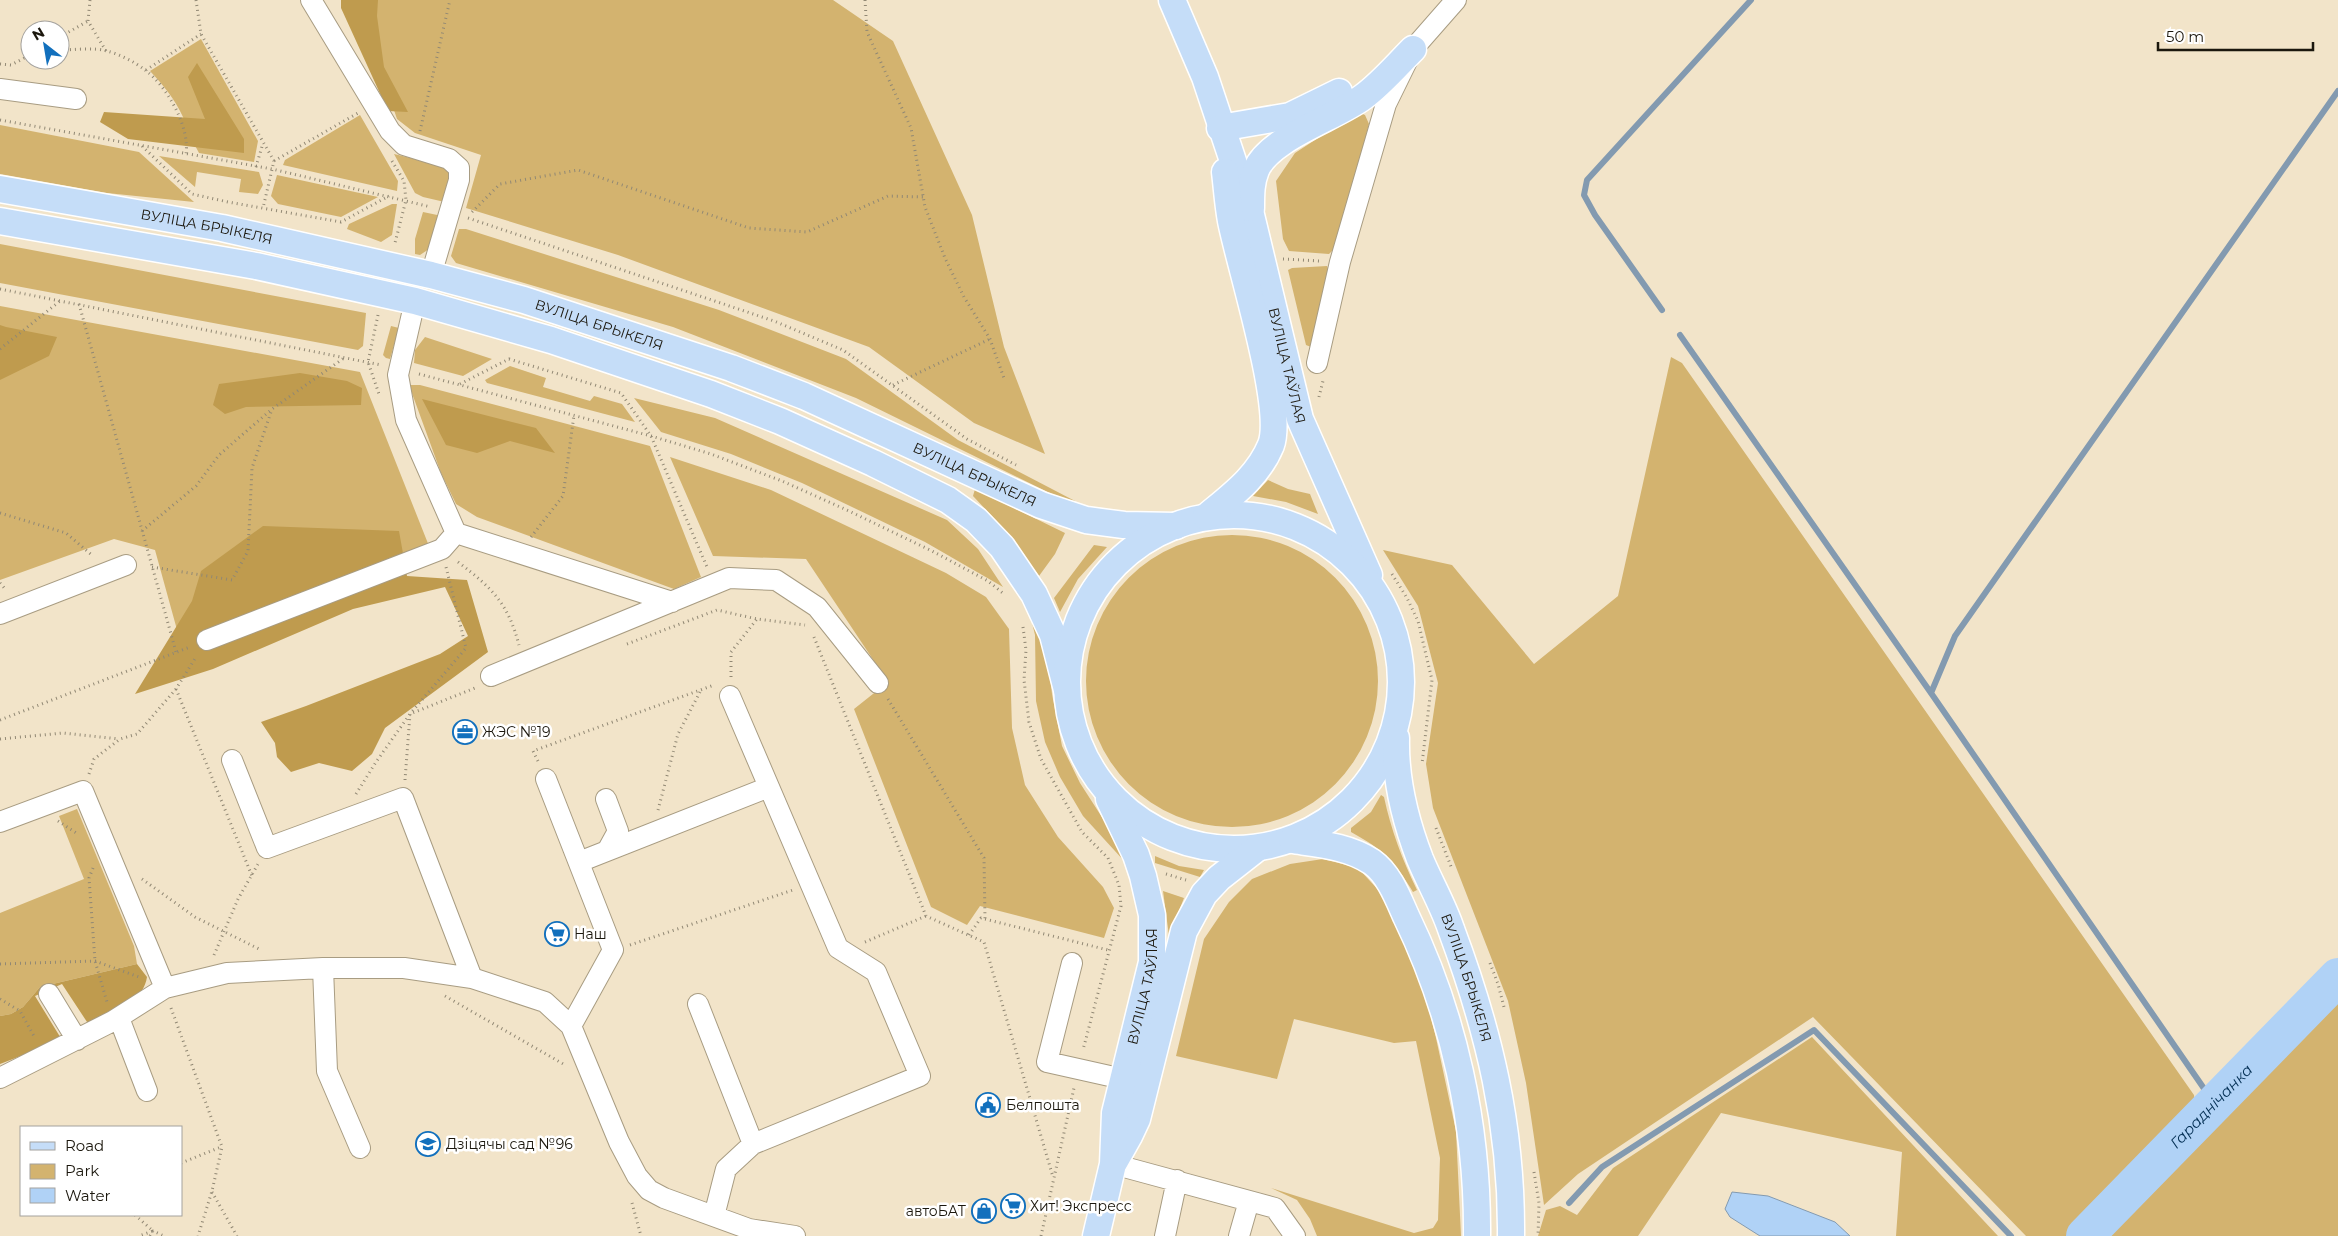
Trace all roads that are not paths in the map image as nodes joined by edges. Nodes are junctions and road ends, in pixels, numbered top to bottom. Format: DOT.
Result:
graph roads {
  1 [pos="311,0"];
  2 [pos="1172,0"];
  3 [pos="1456,0"];
  4 [pos="1413,49"];
  5 [pos="0,89"];
  6 [pos="76,99"];
  7 [pos="1220,128"];
  8 [pos="0,189"];
  9 [pos="1251,215"];
  10 [pos="0,221"];
  11 [pos="431,275"];
  12 [pos="415,301"];
  13 [pos="1317,363"];
  14 [pos="1206,518"];
  15 [pos="1176,526"];
  16 [pos="456,533"];
  17 [pos="118,568"];
  18 [pos="1377,594"];
  19 [pos="672,602"];
  20 [pos="0,614"];
  21 [pos="207,640"];
  22 [pos="484,681"];
  23 [pos="878,683"];
  24 [pos="724,687"];
  25 [pos="1067,690"];
  26 [pos="1396,727"];
  27 [pos="232,760"];
  28 [pos="546,779"];
  29 [pos="769,787"];
  30 [pos="1103,787"];
  31 [pos="606,799"];
  32 [pos="0,822"];
  33 [pos="1292,840"];
  34 [pos="1256,849"];
  35 [pos="607,850"];
  36 [pos="579,862"];
  37 [pos="1072,963"];
  38 [pos="323,968"];
  39 [pos="472,978"];
  40 [pos="165,988"];
  41 [pos="49,994"];
  42 [pos="698,1004"];
  43 [pos="116,1019"];
  44 [pos="571,1026"];
  45 [pos="77,1040"];
  46 [pos="0,1078"];
  47 [pos="1123,1079"];
  48 [pos="147,1091"];
  49 [pos="753,1144"];
  50 [pos="360,1148"];
  51 [pos="1113,1164"];
  52 [pos="1177,1180"];
  53 [pos="1249,1201"];
  54 [pos="714,1216"];
  55 [pos="745,1234"];
  56 [pos="795,1236"];
  57 [pos="1096,1236"];
  58 [pos="1165,1236"];
  59 [pos="1239,1236"];
  60 [pos="1295,1236"];
  61 [pos="1477,1236"];
  62 [pos="1511,1236"];
  1 -- 11 [label="street"];
  2 -- 7 [label="main road, ВУЛІЦА ТАЎЛАЯ"];
  3 -- 4 [label="street"];
  4 -- 7 [label="main road"];
  4 -- 9 [label="main road"];
  4 -- 13 [label="street"];
  5 -- 6 [label="street"];
  7 -- 9 [label="main road, ВУЛІЦА ТАЎЛАЯ"];
  7 -- 14 [label="main road, ВУЛІЦА ТАЎЛАЯ"];
  8 -- 11 [label="main road, ВУЛІЦА БРЫКЕЛЯ"];
  9 -- 18 [label="main road, ВУЛІЦА ТАЎЛАЯ"];
  10 -- 12 [label="main road, ВУЛІЦА БРЫКЕЛЯ"];
  11 -- 15 [label="main road, ВУЛІЦА БРЫКЕЛЯ"];
  12 -- 16 [label="street"];
  12 -- 25 [label="main road, ВУЛІЦА БРЫКЕЛЯ"];
  14 -- 15 [label="main road"];
  14 -- 18 [label="main road"];
  15 -- 25 [label="main road"];
  16 -- 19 [label="street"];
  16 -- 21 [label="street"];
  17 -- 20 [label="street"];
  18 -- 26 [label="main road"];
  19 -- 22 [label="street"];
  19 -- 23 [label="street"];
  24 -- 29 [label="street"];
  25 -- 30 [label="main road"];
  26 -- 33 [label="main road"];
  26 -- 62 [label="main road, ВУЛІЦА БРЫКЕЛЯ"];
  27 -- 39 [label="street"];
  28 -- 36 [label="street"];
  29 -- 35 [label="street"];
  29 -- 49 [label="street"];
  30 -- 34 [label="main road"];
  30 -- 47 [label="main road, ВУЛІЦА ТАЎЛАЯ"];
  31 -- 35 [label="street"];
  32 -- 40 [label="street"];
  33 -- 34 [label="main road"];
  33 -- 61 [label="main road"];
  34 -- 51 [label="main road, ВУЛІЦА ТАЎЛАЯ"];
  35 -- 36 [label="street"];
  36 -- 44 [label="street"];
  37 -- 47 [label="street"];
  38 -- 39 [label="street"];
  38 -- 40 [label="street"];
  38 -- 50 [label="street"];
  39 -- 44 [label="street"];
  40 -- 43 [label="street"];
  41 -- 45 [label="street"];
  42 -- 49 [label="street"];
  43 -- 45 [label="street"];
  43 -- 48 [label="street"];
  44 -- 54 [label="street"];
  45 -- 46 [label="street"];
  47 -- 51 [label="main road, ВУЛІЦА ТАЎЛАЯ"];
  49 -- 54 [label="street"];
  51 -- 52 [label="street"];
  51 -- 57 [label="main road, ВУЛІЦА ТАЎЛАЯ"];
  52 -- 53 [label="street"];
  52 -- 58 [label="street"];
  53 -- 59 [label="street"];
  53 -- 60 [label="street"];
  54 -- 55 [label="street"];
  55 -- 56 [label="street"];
}
